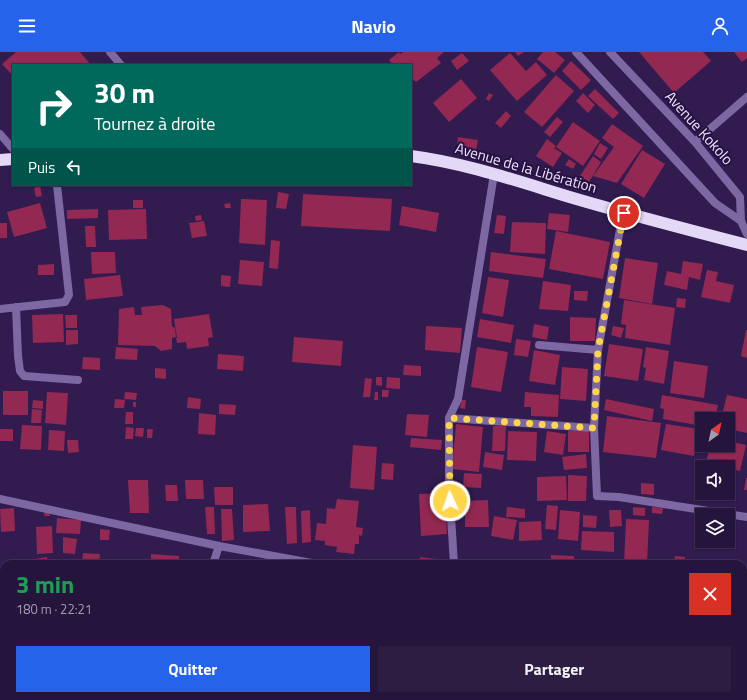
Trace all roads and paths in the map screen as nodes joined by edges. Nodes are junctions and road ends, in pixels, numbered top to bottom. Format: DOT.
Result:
graph roads {
  1 [pos="110,52"];
  2 [pos="576,52"];
  3 [pos="610,52"];
  4 [pos="120,64"];
  5 [pos="747,97"];
  6 [pos="0,134"];
  7 [pos="695,142"];
  8 [pos="12,148"];
  9 [pos="412,156"];
  10 [pos="12,158"];
  11 [pos="0,160"];
  12 [pos="494,174"];
  13 [pos="57,186"];
  14 [pos="624,213"];
  15 [pos="741,221"];
  16 [pos="747,234"];
  17 [pos="747,245"];
  18 [pos="16,307"];
  19 [pos="0,309"];
  20 [pos="539,345"];
  21 [pos="598,350"];
  22 [pos="78,380"];
  23 [pos="449,418"];
  24 [pos="594,428"];
  25 [pos="0,498"];
  26 [pos="747,517"];
  27 [pos="219,546"];
  28 [pos="214,560"];
  29 [pos="295,560"];
  30 [pos="454,560"];
  1 -- 4 [label="street"];
  2 -- 15 [label="street"];
  3 -- 7 [label="street, Avenue Kokolo"];
  5 -- 7 [label="street"];
  6 -- 8 [label="street"];
  7 -- 15 [label="street, Avenue Kokolo"];
  9 -- 12 [label="highway, Avenue de la Libération"];
  10 -- 11 [label="highway"];
  12 -- 14 [label="highway, Avenue de la Libération"];
  12 -- 23 [label="street"];
  13 -- 18 [label="street"];
  14 -- 17 [label="highway, Avenue de la Libération"];
  14 -- 21 [label="street"];
  15 -- 16 [label="street, Avenue Kokolo"];
  18 -- 19 [label="street"];
  18 -- 22 [label="street"];
  20 -- 21 [label="street"];
  21 -- 24 [label="street"];
  23 -- 24 [label="street"];
  23 -- 30 [label="street"];
  24 -- 26 [label="street"];
  25 -- 27 [label="street"];
  27 -- 28 [label="street"];
  27 -- 29 [label="street"];
}
